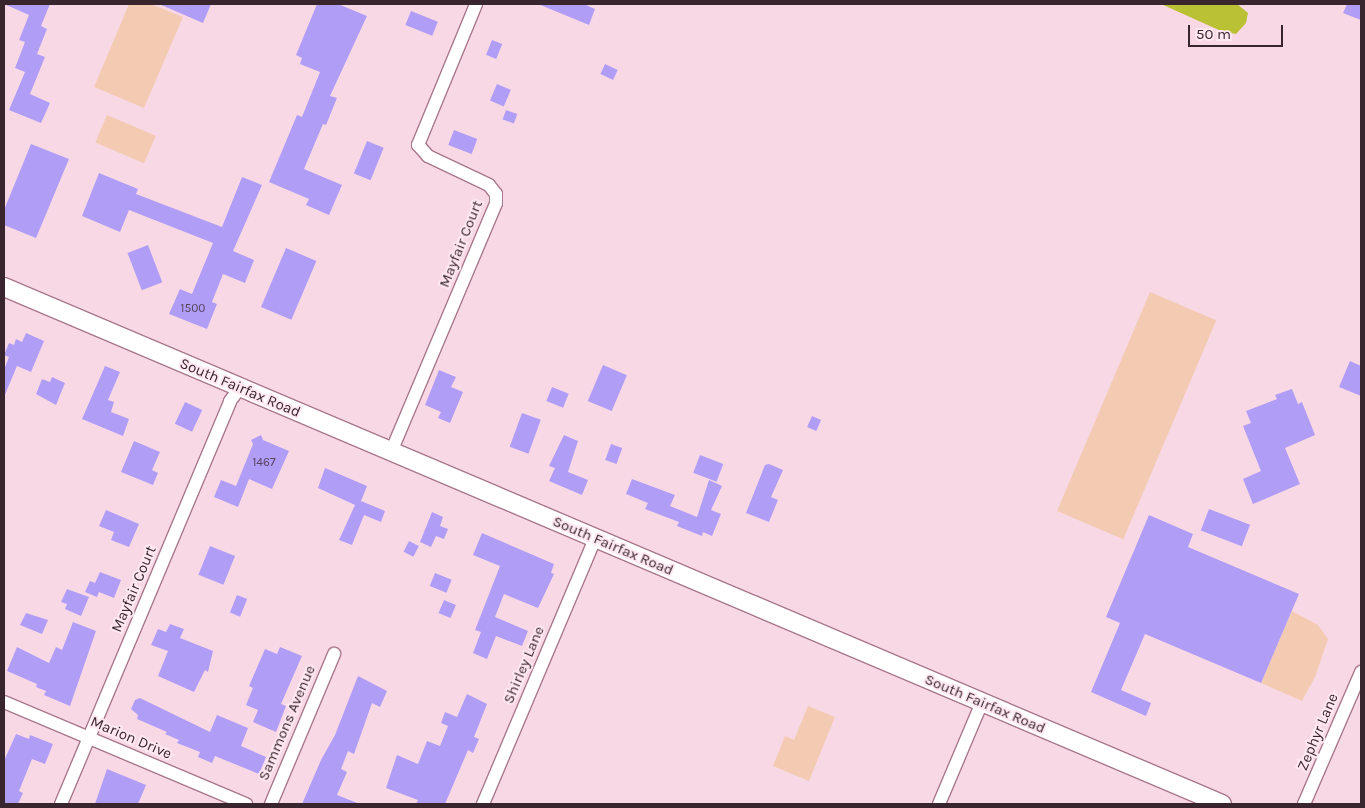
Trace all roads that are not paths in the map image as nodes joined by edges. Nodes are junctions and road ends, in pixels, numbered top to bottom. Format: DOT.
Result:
graph roads {
  1 [pos="476,4"];
  2 [pos="4,287"];
  3 [pos="239,389"];
  4 [pos="391,452"];
  5 [pos="595,539"];
  6 [pos="334,654"];
  7 [pos="1361,672"];
  8 [pos="4,702"];
  9 [pos="982,702"];
  10 [pos="89,738"];
  11 [pos="61,804"];
  12 [pos="246,804"];
  13 [pos="271,804"];
  14 [pos="483,804"];
  15 [pos="939,804"];
  16 [pos="1222,804"];
  17 [pos="1304,804"];
  1 -- 4 [label="street, Mayfair Court"];
  2 -- 3 [label="street, South Fairfax Road"];
  3 -- 4 [label="street, South Fairfax Road"];
  3 -- 10 [label="street, Mayfair Court"];
  4 -- 5 [label="street, South Fairfax Road"];
  5 -- 9 [label="street, South Fairfax Road"];
  5 -- 14 [label="street, Shirley Lane"];
  6 -- 13 [label="street, Sammons Avenue"];
  7 -- 17 [label="street, Zephyr Lane"];
  8 -- 10 [label="street, Marion Drive"];
  9 -- 15 [label="street"];
  9 -- 16 [label="street, South Fairfax Road"];
  10 -- 11 [label="street, Mayfair Court"];
  10 -- 12 [label="street, Marion Drive"];
}
